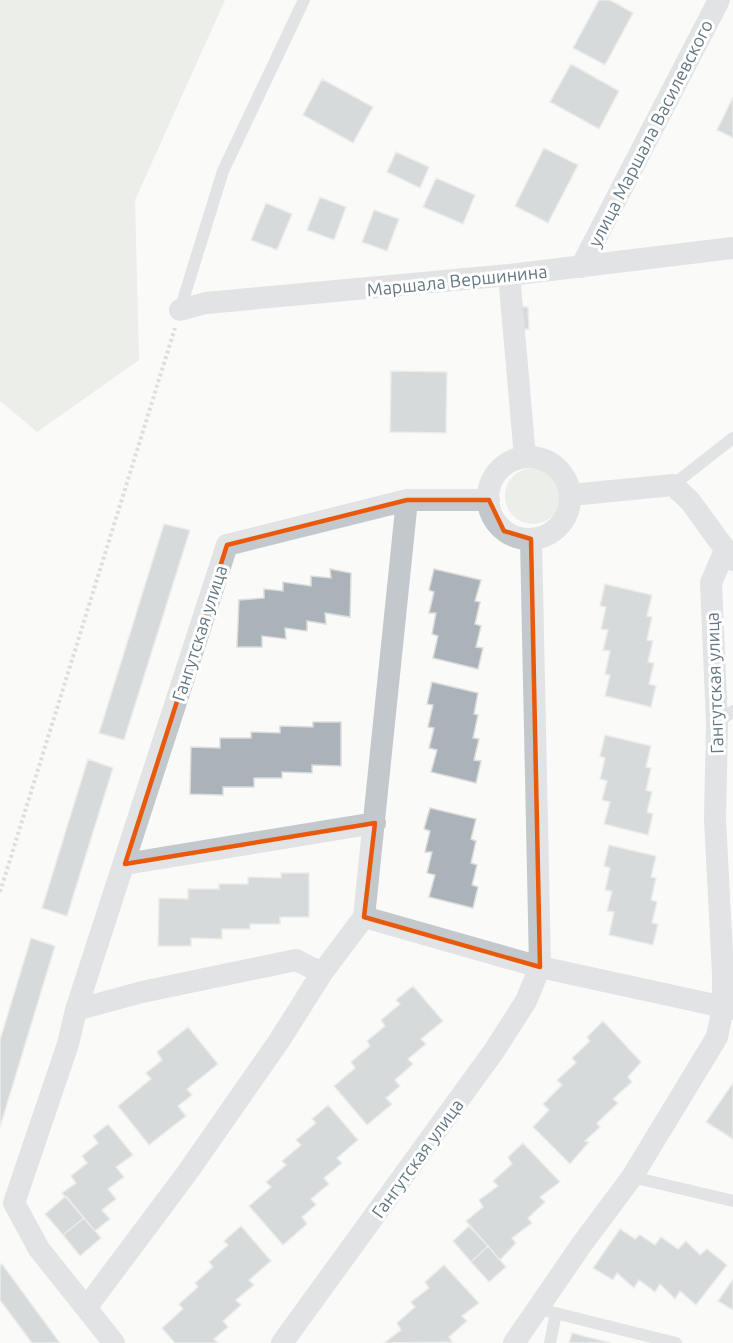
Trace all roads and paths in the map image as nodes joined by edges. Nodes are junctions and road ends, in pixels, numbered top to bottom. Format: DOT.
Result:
graph roads {
  1 [pos="303,0"];
  2 [pos="719,0"];
  3 [pos="733,248"];
  4 [pos="581,267"];
  5 [pos="509,275"];
  6 [pos="180,310"];
  7 [pos="733,438"];
  8 [pos="525,457"];
  9 [pos="673,485"];
  10 [pos="570,495"];
  11 [pos="407,500"];
  12 [pos="489,500"];
  13 [pos="531,539"];
  14 [pos="729,555"];
  15 [pos="725,717"];
  16 [pos="724,820"];
  17 [pos="375,823"];
  18 [pos="125,864"];
  19 [pos="0,892"];
  20 [pos="364,917"];
  21 [pos="540,967"];
  22 [pos="322,973"];
  23 [pos="728,1008"];
  24 [pos="76,1010"];
  25 [pos="632,1177"];
  26 [pos="733,1201"];
  27 [pos="86,1308"];
  28 [pos="547,1311"];
  29 [pos="114,1343"];
  30 [pos="282,1343"];
  31 [pos="514,1343"];
  32 [pos="550,1343"];
  33 [pos="676,1343"];
  1 -- 6 [label="lane"];
  2 -- 4 [label="street, улица Маршала Василевского"];
  3 -- 4 [label="street, Маршала Вершинина"];
  4 -- 5 [label="street, Маршала Вершинина"];
  5 -- 6 [label="street, Маршала Вершинина"];
  5 -- 8 [label="street"];
  6 -- 19 [label="path"];
  7 -- 9 [label="lane"];
  8 -- 10 [label="street"];
  8 -- 12 [label="street"];
  9 -- 10 [label="street"];
  9 -- 14 [label="street, Гангутская улица"];
  10 -- 13 [label="street"];
  11 -- 12 [label="street, Гангутская улица"];
  11 -- 17 [label="street"];
  11 -- 18 [label="street, Гангутская улица"];
  12 -- 13 [label="street"];
  13 -- 21 [label="street, Гангутская улица"];
  14 -- 15 [label="street, Гангутская улица"];
  15 -- 16 [label="street, Гангутская улица"];
  16 -- 23 [label="street, Гангутская улица"];
  17 -- 18 [label="street"];
  17 -- 20 [label="street"];
  18 -- 24 [label="street, Гангутская улица"];
  20 -- 21 [label="street"];
  20 -- 22 [label="street"];
  21 -- 23 [label="street"];
  21 -- 30 [label="street, Гангутская улица"];
  22 -- 24 [label="street"];
  22 -- 27 [label="street"];
  23 -- 25 [label="street, Гангутская улица"];
  24 -- 27 [label="street, Гангутская улица"];
  25 -- 26 [label="lane"];
  25 -- 28 [label="street, Гангутская улица"];
  27 -- 29 [label="street, Гангутская улица"];
  28 -- 31 [label="street, Гангутская улица"];
  28 -- 32 [label="lane"];
  28 -- 33 [label="lane"];
}
